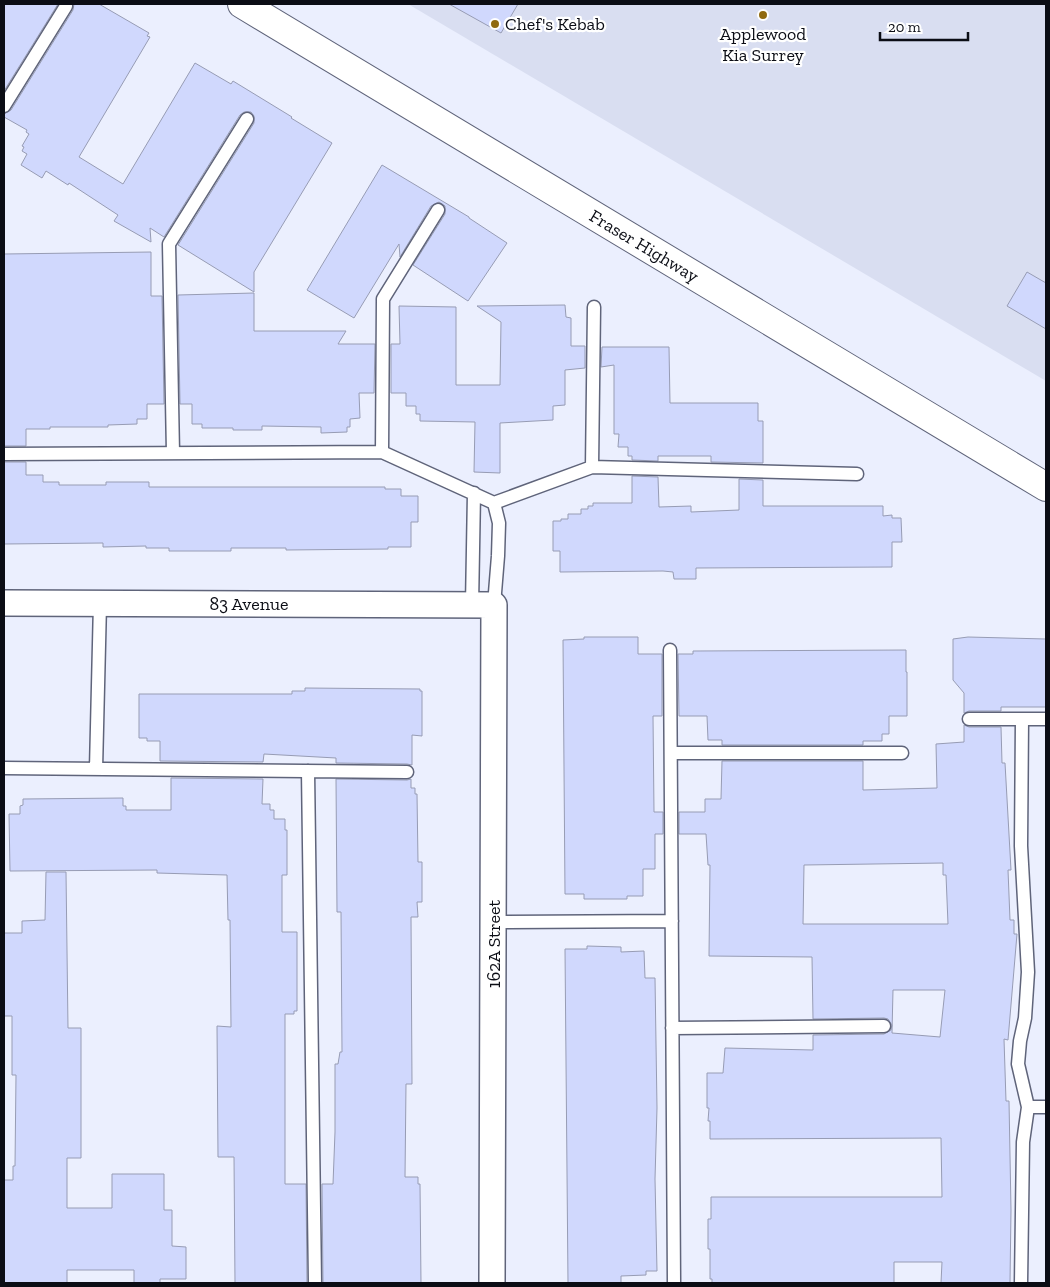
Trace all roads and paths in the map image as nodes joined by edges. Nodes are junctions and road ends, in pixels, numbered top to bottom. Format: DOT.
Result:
graph roads {
  1 [pos="242,4"];
  2 [pos="66,6"];
  3 [pos="4,106"];
  4 [pos="247,119"];
  5 [pos="438,210"];
  6 [pos="594,307"];
  7 [pos="382,452"];
  8 [pos="173,453"];
  9 [pos="4,454"];
  10 [pos="592,467"];
  11 [pos="857,474"];
  12 [pos="1046,488"];
  13 [pos="474,493"];
  14 [pos="494,503"];
  15 [pos="4,603"];
  16 [pos="100,603"];
  17 [pos="483,605"];
  18 [pos="670,650"];
  19 [pos="969,719"];
  20 [pos="1046,719"];
  21 [pos="1022,720"];
  22 [pos="671,753"];
  23 [pos="902,753"];
  24 [pos="4,768"];
  25 [pos="96,769"];
  26 [pos="308,771"];
  27 [pos="407,772"];
  28 [pos="672,921"];
  29 [pos="494,922"];
  30 [pos="884,1026"];
  31 [pos="672,1028"];
  32 [pos="1028,1107"];
  33 [pos="1046,1107"];
  34 [pos="315,1283"];
  35 [pos="492,1283"];
  36 [pos="674,1283"];
  37 [pos="1021,1283"];
  1 -- 12 [label="main road, Fraser Highway"];
  2 -- 3 [label="lane"];
  4 -- 8 [label="lane"];
  5 -- 7 [label="lane"];
  6 -- 10 [label="lane"];
  7 -- 8 [label="lane"];
  7 -- 13 [label="lane"];
  8 -- 9 [label="lane"];
  10 -- 11 [label="lane"];
  10 -- 14 [label="lane"];
  13 -- 14 [label="lane"];
  13 -- 17 [label="lane"];
  14 -- 17 [label="lane"];
  15 -- 16 [label="street, 83 Avenue"];
  16 -- 17 [label="street, 83 Avenue"];
  16 -- 25 [label="lane"];
  17 -- 29 [label="street, 162A Street"];
  18 -- 22 [label="lane"];
  19 -- 21 [label="lane"];
  20 -- 21 [label="lane"];
  21 -- 32 [label="lane"];
  22 -- 23 [label="lane"];
  22 -- 28 [label="lane"];
  24 -- 25 [label="lane"];
  25 -- 26 [label="lane"];
  26 -- 27 [label="lane"];
  26 -- 34 [label="lane"];
  28 -- 29 [label="lane"];
  28 -- 31 [label="lane"];
  29 -- 35 [label="street, 162A Street"];
  30 -- 31 [label="lane"];
  31 -- 36 [label="lane"];
  32 -- 33 [label="lane"];
  32 -- 37 [label="lane"];
}
